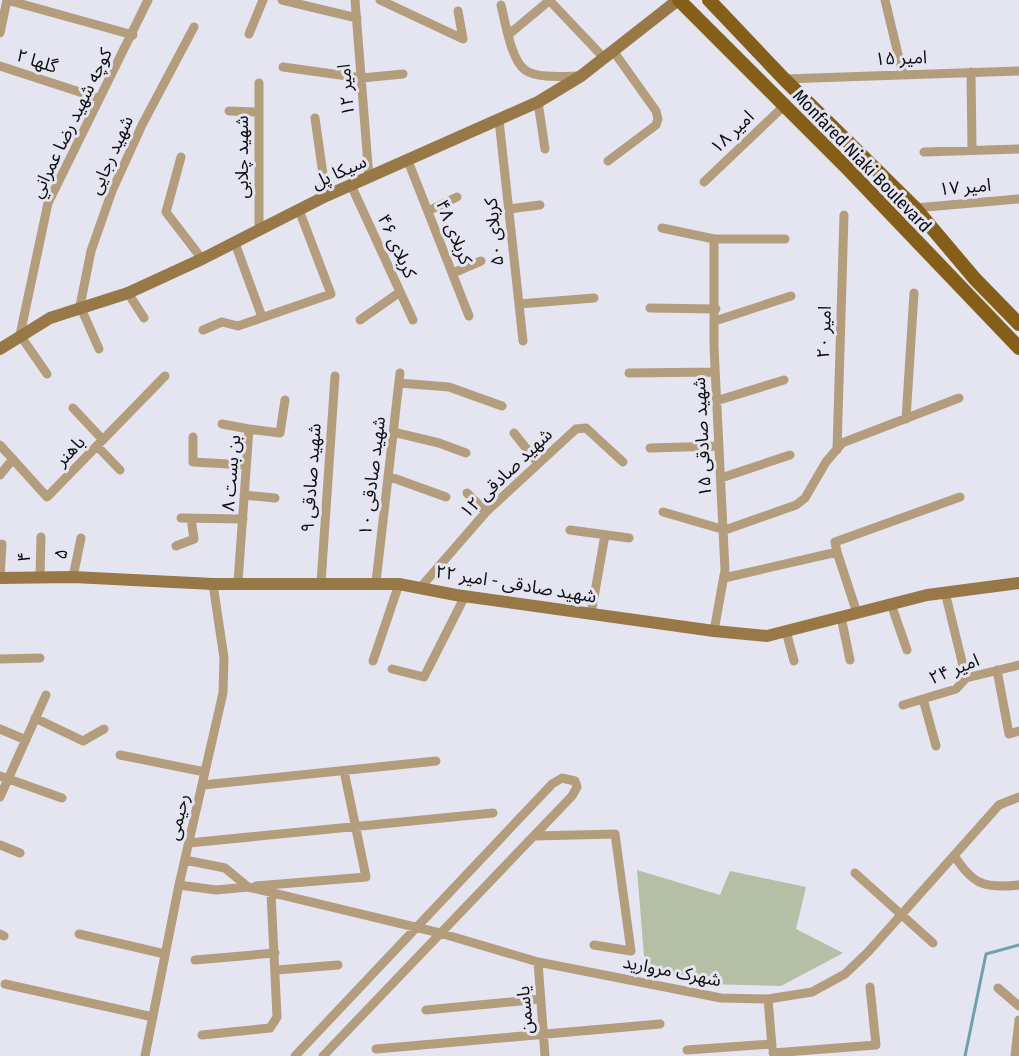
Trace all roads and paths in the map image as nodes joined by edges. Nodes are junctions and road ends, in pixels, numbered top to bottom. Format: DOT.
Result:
graph roads {
  1 [pos="7,0"];
  2 [pos="148,0"];
  3 [pos="263,0"];
  4 [pos="282,0"];
  5 [pos="356,0"];
  6 [pos="380,0"];
  7 [pos="550,0"];
  8 [pos="678,0"];
  9 [pos="709,0"];
  10 [pos="885,0"];
  11 [pos="501,5"];
  12 [pos="458,11"];
  13 [pos="357,18"];
  14 [pos="194,27"];
  15 [pos="0,33"];
  16 [pos="133,34"];
  17 [pos="249,34"];
  18 [pos="508,35"];
  19 [pos="609,55"];
  20 [pos="0,66"];
  21 [pos="283,68"];
  22 [pos="1019,70"];
  23 [pos="971,72"];
  24 [pos="403,74"];
  25 [pos="903,75"];
  26 [pos="581,76"];
  27 [pos="362,78"];
  28 [pos="784,79"];
  29 [pos="259,83"];
  30 [pos="98,98"];
  31 [pos="538,102"];
  32 [pos="784,106"];
  33 [pos="229,111"];
  34 [pos="259,112"];
  35 [pos="315,118"];
  36 [pos="499,120"];
  37 [pos="545,148"];
  38 [pos="1019,149"];
  39 [pos="972,150"];
  40 [pos="860,152"];
  41 [pos="924,152"];
  42 [pos="181,157"];
  43 [pos="408,161"];
  44 [pos="609,161"];
  45 [pos="846,167"];
  46 [pos="369,178"];
  47 [pos="704,182"];
  48 [pos="351,185"];
  49 [pos="326,196"];
  50 [pos="457,197"];
  51 [pos="1019,199"];
  52 [pos="540,205"];
  53 [pos="915,208"];
  54 [pos="508,209"];
  55 [pos="299,210"];
  56 [pos="428,211"];
  57 [pos="844,215"];
  58 [pos="662,228"];
  59 [pos="259,231"];
  60 [pos="714,239"];
  61 [pos="785,239"];
  62 [pos="235,243"];
  63 [pos="202,259"];
  64 [pos="481,261"];
  65 [pos="453,273"];
  66 [pos="400,292"];
  67 [pos="128,293"];
  68 [pos="914,293"];
  69 [pos="791,296"];
  70 [pos="594,298"];
  71 [pos="519,304"];
  72 [pos="80,306"];
  73 [pos="650,308"];
  74 [pos="716,309"];
  75 [pos="470,316"];
  76 [pos="262,317"];
  77 [pos="144,318"];
  78 [pos="360,320"];
  79 [pos="413,320"];
  80 [pos="715,321"];
  81 [pos="1019,324"];
  82 [pos="203,330"];
  83 [pos="20,335"];
  84 [pos="523,341"];
  85 [pos="1019,348"];
  86 [pos="0,349"];
  87 [pos="99,349"];
  88 [pos="715,372"];
  89 [pos="629,373"];
  90 [pos="47,374"];
  91 [pos="165,376"];
  92 [pos="335,376"];
  93 [pos="784,380"];
  94 [pos="959,398"];
  95 [pos="285,400"];
  96 [pos="716,401"];
  97 [pos="502,406"];
  98 [pos="73,408"];
  99 [pos="906,418"];
  100 [pos="222,424"];
  101 [pos="249,429"];
  102 [pos="393,432"];
  103 [pos="514,433"];
  104 [pos="192,437"];
  105 [pos="100,443"];
  106 [pos="0,445"];
  107 [pos="718,446"];
  108 [pos="650,448"];
  109 [pos="837,450"];
  110 [pos="466,453"];
  111 [pos="790,455"];
  112 [pos="13,459"];
  113 [pos="537,462"];
  114 [pos="623,462"];
  115 [pos="246,465"];
  116 [pos="120,470"];
  117 [pos="0,475"];
  118 [pos="388,476"];
  119 [pos="721,478"];
  120 [pos="466,494"];
  121 [pos="244,495"];
  122 [pos="446,497"];
  123 [pos="960,497"];
  124 [pos="274,498"];
  125 [pos="486,512"];
  126 [pos="663,512"];
  127 [pos="243,519"];
  128 [pos="570,530"];
  129 [pos="724,530"];
  130 [pos="605,535"];
  131 [pos="41,537"];
  132 [pos="81,538"];
  133 [pos="629,538"];
  134 [pos="2,544"];
  135 [pos="176,546"];
  136 [pos="837,552"];
  137 [pos="40,577"];
  138 [pos="73,577"];
  139 [pos="0,578"];
  140 [pos="724,578"];
  141 [pos="238,582"];
  142 [pos="376,582"];
  143 [pos="321,583"];
  144 [pos="1019,583"];
  145 [pos="213,584"];
  146 [pos="399,584"];
  147 [pos="420,588"];
  148 [pos="945,592"];
  149 [pos="465,596"];
  150 [pos="891,604"];
  151 [pos="857,613"];
  152 [pos="591,614"];
  153 [pos="841,617"];
  154 [pos="786,631"];
  155 [pos="714,632"];
  156 [pos="907,650"];
  157 [pos="0,658"];
  158 [pos="40,658"];
  159 [pos="850,660"];
  160 [pos="373,661"];
  161 [pos="794,661"];
  162 [pos="1019,665"];
  163 [pos="392,669"];
  164 [pos="997,670"];
  165 [pos="966,678"];
  166 [pos="46,695"];
  167 [pos="923,699"];
  168 [pos="903,705"];
  169 [pos="35,718"];
  170 [pos="0,729"];
  171 [pos="104,729"];
  172 [pos="1019,731"];
  173 [pos="26,740"];
  174 [pos="936,746"];
  175 [pos="120,755"];
  176 [pos="436,761"];
  177 [pos="344,771"];
  178 [pos="206,772"];
  179 [pos="4,777"];
  180 [pos="202,785"];
  181 [pos="0,797"];
  182 [pos="1019,797"];
  183 [pos="62,798"];
  184 [pos="493,813"];
  185 [pos="356,827"];
  186 [pos="534,836"];
  187 [pos="189,843"];
  188 [pos="0,845"];
  189 [pos="20,853"];
  190 [pos="954,855"];
  191 [pos="185,860"];
  192 [pos="855,873"];
  193 [pos="179,885"];
  194 [pos="1019,885"];
  195 [pos="248,887"];
  196 [pos="271,893"];
  197 [pos="900,914"];
  198 [pos="416,927"];
  199 [pos="440,933"];
  200 [pos="79,934"];
  201 [pos="933,943"];
  202 [pos="594,945"];
  203 [pos="275,953"];
  204 [pos="165,954"];
  205 [pos="195,960"];
  206 [pos="538,962"];
  207 [pos="338,964"];
  208 [pos="277,970"];
  209 [pos="5,984"];
  210 [pos="870,987"];
  211 [pos="998,988"];
  212 [pos="541,999"];
  213 [pos="768,999"];
  214 [pos="1019,1006"];
  215 [pos="426,1010"];
  216 [pos="153,1017"];
  217 [pos="1019,1020"];
  218 [pos="660,1024"];
  219 [pos="544,1034"];
  220 [pos="202,1035"];
  221 [pos="376,1049"];
  222 [pos="687,1050"];
  223 [pos="772,1051"];
  224 [pos="145,1056"];
  225 [pos="295,1056"];
  226 [pos="324,1056"];
  227 [pos="545,1056"];
  228 [pos="1015,1056"];
  1 -- 15 [label="street"];
  1 -- 16 [label="street"];
  2 -- 16 [label="street, كوچه شهيد رضا عمراني"];
  3 -- 17 [label="street"];
  4 -- 13 [label="street"];
  5 -- 13 [label="street, امير ۱۲"];
  6 -- 12 [label="street"];
  7 -- 18 [label="street"];
  7 -- 19 [label="street"];
  8 -- 19 [label="street, سیکا پل"];
  8 -- 32 [label="main road, Monfared Niaki Boulevard"];
  9 -- 28 [label="main road, Monfared Niaki Boulevard"];
  10 -- 25 [label="street"];
  11 -- 18 [label="street"];
  13 -- 27 [label="street, امير ۱۲"];
  14 -- 72 [label="street, شهید رجایی"];
  16 -- 30 [label="street, كوچه شهيد رضا عمراني"];
  18 -- 26 [label="street"];
  19 -- 26 [label="street, سیکا پل"];
  19 -- 44 [label="street"];
  20 -- 30 [label="street, گلها ۲"];
  21 -- 27 [label="street"];
  22 -- 23 [label="street, امیر ۱۵"];
  23 -- 25 [label="street, امیر ۱۵"];
  23 -- 39 [label="street"];
  24 -- 27 [label="street"];
  25 -- 28 [label="street, امیر ۱۵"];
  26 -- 31 [label="street, سیکا پل"];
  27 -- 46 [label="street, امير ۱۲"];
  28 -- 40 [label="main road, Monfared Niaki Boulevard"];
  29 -- 34 [label="street, شهید چلابی"];
  30 -- 83 [label="street, كوچه شهيد رضا عمراني"];
  31 -- 36 [label="street, سیکا پل"];
  31 -- 37 [label="street"];
  32 -- 45 [label="main road, Monfared Niaki Boulevard"];
  32 -- 47 [label="street, امیر ۱۸"];
  33 -- 34 [label="street"];
  34 -- 59 [label="street, شهید چلابی"];
  35 -- 49 [label="street"];
  36 -- 43 [label="street, سیکا پل"];
  36 -- 54 [label="street, کربلای ۵۰"];
  38 -- 39 [label="street"];
  39 -- 41 [label="street"];
  40 -- 45 [label="main road"];
  40 -- 53 [label="main road, Monfared Niaki Boulevard"];
  42 -- 63 [label="street"];
  43 -- 46 [label="street, سیکا پل"];
  43 -- 56 [label="street, کربلای ۴۸"];
  45 -- 85 [label="main road, Monfared Niaki Boulevard"];
  46 -- 48 [label="street, سیکا پل"];
  48 -- 49 [label="street, سیکا پل"];
  48 -- 66 [label="street, کربلای ۴۶"];
  49 -- 55 [label="street, سیکا پل"];
  50 -- 56 [label="street"];
  51 -- 53 [label="street, امیر ۱۷"];
  52 -- 54 [label="street"];
  53 -- 81 [label="main road, Monfared Niaki Boulevard"];
  54 -- 71 [label="street, کربلای ۵۰"];
  55 -- 59 [label="street, سیکا پل"];
  55 -- 76 [label="street"];
  56 -- 65 [label="street, کربلای ۴۸"];
  57 -- 109 [label="street, امیر ۲۰"];
  58 -- 60 [label="street"];
  59 -- 62 [label="street, سیکا پل"];
  60 -- 61 [label="street"];
  60 -- 74 [label="street, شهید صادقی ۱۵"];
  62 -- 63 [label="street, سیکا پل"];
  62 -- 76 [label="street"];
  63 -- 67 [label="street, سیکا پل"];
  64 -- 65 [label="street"];
  65 -- 75 [label="street, کربلای ۴۸"];
  66 -- 78 [label="street"];
  66 -- 79 [label="street, کربلای ۴۶"];
  67 -- 72 [label="street, سیکا پل"];
  67 -- 77 [label="street"];
  68 -- 99 [label="street"];
  69 -- 80 [label="street"];
  70 -- 71 [label="street"];
  71 -- 84 [label="street, کربلای ۵۰"];
  72 -- 83 [label="street, سیکا پل"];
  72 -- 87 [label="street"];
  73 -- 74 [label="street"];
  74 -- 80 [label="street, شهید صادقی ۱۵"];
  76 -- 82 [label="street"];
  80 -- 88 [label="street, شهید صادقی ۱۵"];
  83 -- 86 [label="street, سیکا پل"];
  83 -- 90 [label="street"];
  88 -- 89 [label="street"];
  88 -- 96 [label="street, شهید صادقی ۱۵"];
  91 -- 105 [label="street, باهنر"];
  92 -- 143 [label="street, شهید صادقی ۹"];
  93 -- 96 [label="street"];
  94 -- 99 [label="street"];
  95 -- 101 [label="street, بن بست ۸"];
  96 -- 107 [label="street, شهید صادقی ۱۵"];
  97 -- 102 [label="street, شهید صادقی ۱۰"];
  98 -- 105 [label="street"];
  99 -- 109 [label="street"];
  100 -- 101 [label="street"];
  101 -- 115 [label="street, بن بست ۸"];
  102 -- 110 [label="street"];
  102 -- 118 [label="street, شهید صادقی ۱۰"];
  103 -- 113 [label="street"];
  104 -- 115 [label="street"];
  105 -- 112 [label="street, باهنر"];
  105 -- 116 [label="street"];
  106 -- 112 [label="street, باهنر"];
  107 -- 108 [label="street"];
  107 -- 119 [label="street, شهید صادقی ۱۵"];
  109 -- 129 [label="street"];
  111 -- 119 [label="street"];
  112 -- 117 [label="street"];
  113 -- 114 [label="street, شهید صادقی ۱۲"];
  113 -- 125 [label="street, شهید صادقی ۱۲"];
  115 -- 121 [label="street, بن بست ۸"];
  118 -- 122 [label="street"];
  118 -- 142 [label="street, شهید صادقی ۱۰"];
  119 -- 129 [label="street, شهید صادقی ۱۵"];
  120 -- 125 [label="street"];
  121 -- 124 [label="street"];
  121 -- 127 [label="street, بن بست ۸"];
  123 -- 136 [label="street"];
  125 -- 147 [label="street, شهید صادقی ۱۲"];
  126 -- 129 [label="street"];
  127 -- 135 [label="street"];
  127 -- 141 [label="street, بن بست ۸"];
  128 -- 130 [label="street"];
  129 -- 140 [label="street, شهید صادقی ۱۵"];
  130 -- 133 [label="street"];
  130 -- 152 [label="street"];
  131 -- 137 [label="street, ۴"];
  132 -- 138 [label="street, ۵"];
  134 -- 139 [label="street"];
  136 -- 140 [label="street"];
  136 -- 151 [label="street"];
  137 -- 138 [label="street, شهید صادقی - امیر ۲۲"];
  137 -- 139 [label="street, شهید صادقی - امیر ۲۲"];
  138 -- 145 [label="street, شهید صادقی - امیر ۲۲"];
  140 -- 155 [label="street, شهید صادقی ۱۵"];
  141 -- 143 [label="street, شهید صادقی - امیر ۲۲"];
  141 -- 145 [label="street, شهید صادقی - امیر ۲۲"];
  142 -- 143 [label="street, شهید صادقی - امیر ۲۲"];
  142 -- 146 [label="street, شهید صادقی - امیر ۲۲"];
  144 -- 148 [label="street, شهید صادقی - امیر ۲۲"];
  145 -- 178 [label="street, رحیمی"];
  146 -- 147 [label="street, شهید صادقی - امیر ۲۲"];
  146 -- 160 [label="street"];
  147 -- 149 [label="street, شهید صادقی - امیر ۲۲"];
  148 -- 150 [label="street, شهید صادقی - امیر ۲۲"];
  148 -- 165 [label="street"];
  149 -- 152 [label="street, شهید صادقی - امیر ۲۲"];
  149 -- 163 [label="street"];
  150 -- 151 [label="street, شهید صادقی - امیر ۲۲"];
  150 -- 156 [label="street"];
  151 -- 153 [label="street, شهید صادقی - امیر ۲۲"];
  152 -- 155 [label="street, شهید صادقی - امیر ۲۲"];
  153 -- 154 [label="street, شهید صادقی - امیر ۲۲"];
  153 -- 159 [label="street"];
  154 -- 155 [label="street, شهید صادقی - امیر ۲۲"];
  154 -- 161 [label="street"];
  157 -- 158 [label="street"];
  162 -- 164 [label="street, امیر ۲۴"];
  164 -- 165 [label="street, امیر ۲۴"];
  164 -- 172 [label="street"];
  165 -- 167 [label="street, امیر ۲۴"];
  166 -- 169 [label="street"];
  167 -- 168 [label="street, امیر ۲۴"];
  167 -- 174 [label="street"];
  169 -- 171 [label="street"];
  169 -- 173 [label="street"];
  170 -- 173 [label="street"];
  173 -- 179 [label="street"];
  175 -- 178 [label="street"];
  176 -- 177 [label="street"];
  177 -- 180 [label="street"];
  177 -- 185 [label="street"];
  178 -- 180 [label="street, رحیمی"];
  179 -- 181 [label="street"];
  179 -- 183 [label="street"];
  180 -- 187 [label="street, رحیمی"];
  182 -- 190 [label="street, شهرک مروارید"];
  184 -- 185 [label="street"];
  185 -- 187 [label="street"];
  185 -- 195 [label="street"];
  186 -- 198 [label="street"];
  186 -- 199 [label="street"];
  186 -- 202 [label="street"];
  187 -- 191 [label="street, رحیمی"];
  188 -- 189 [label="street"];
  190 -- 194 [label="street"];
  190 -- 197 [label="street, شهرک مروارید"];
  191 -- 193 [label="street, رحیمی"];
  191 -- 195 [label="street, شهرک مروارید"];
  192 -- 197 [label="street"];
  193 -- 195 [label="street, شهرک مروارید"];
  193 -- 204 [label="street, رحیمی"];
  195 -- 196 [label="street, شهرک مروارید"];
  196 -- 198 [label="street, شهرک مروارید"];
  196 -- 203 [label="street"];
  197 -- 201 [label="street"];
  197 -- 213 [label="street, شهرک مروارید"];
  198 -- 199 [label="street, شهرک مروارید"];
  198 -- 225 [label="street"];
  199 -- 206 [label="street, شهرک مروارید"];
  199 -- 226 [label="street"];
  200 -- 204 [label="street"];
  203 -- 205 [label="street"];
  203 -- 208 [label="street"];
  204 -- 216 [label="street, رحیمی"];
  206 -- 212 [label="street, یاسمن"];
  206 -- 213 [label="street, شهرک مروارید"];
  207 -- 208 [label="street"];
  208 -- 220 [label="street"];
  209 -- 216 [label="street"];
  210 -- 223 [label="street"];
  211 -- 214 [label="street"];
  212 -- 215 [label="street"];
  212 -- 219 [label="street, یاسمن"];
  213 -- 223 [label="street"];
  216 -- 224 [label="street, رحیمی"];
  217 -- 228 [label="street"];
  218 -- 219 [label="street"];
  219 -- 221 [label="street"];
  219 -- 227 [label="street, یاسمن"];
  222 -- 223 [label="street"];
}
